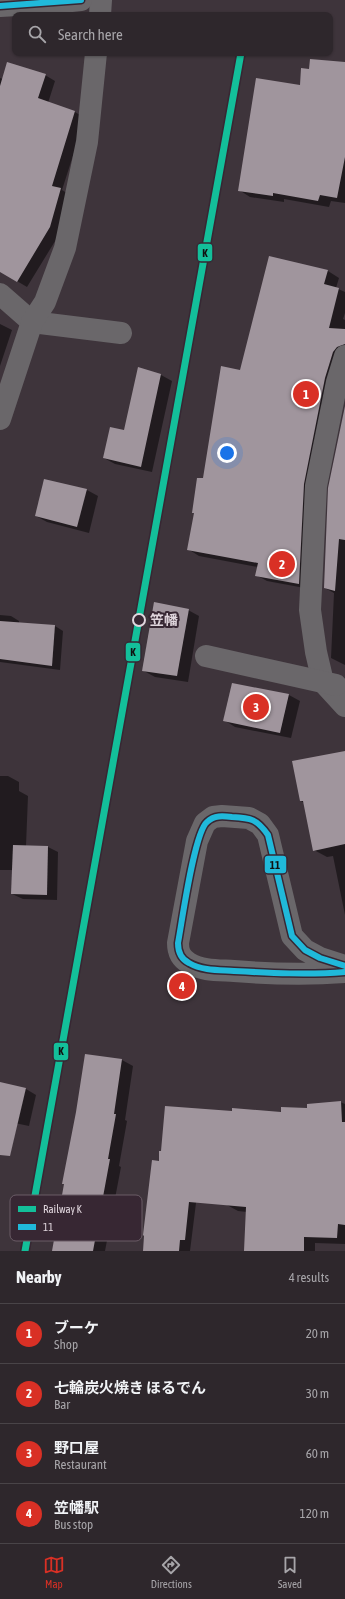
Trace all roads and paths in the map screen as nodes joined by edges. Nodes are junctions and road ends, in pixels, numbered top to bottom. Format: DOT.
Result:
graph roads {
  1 [pos="81,0"];
  2 [pos="101,0"];
  3 [pos="0,6"];
  4 [pos="100,12"];
  5 [pos="96,56"];
  6 [pos="0,294"];
  7 [pos="32,322"];
  8 [pos="121,333"];
  9 [pos="345,356"];
  10 [pos="341,383"];
  11 [pos="0,419"];
  12 [pos="206,656"];
  13 [pos="323,682"];
  14 [pos="345,687"];
  15 [pos="345,706"];
  16 [pos="345,966"];
  17 [pos="345,972"];
  1 -- 3 [label="street"];
  2 -- 4 [label="street"];
  5 -- 7 [label="street"];
  6 -- 7 [label="street"];
  7 -- 8 [label="street"];
  7 -- 11 [label="street"];
  9 -- 10 [label="street"];
  10 -- 13 [label="street"];
  12 -- 13 [label="street"];
  13 -- 14 [label="street"];
  13 -- 15 [label="street"];
  16 -- 17 [label="street"];
}
